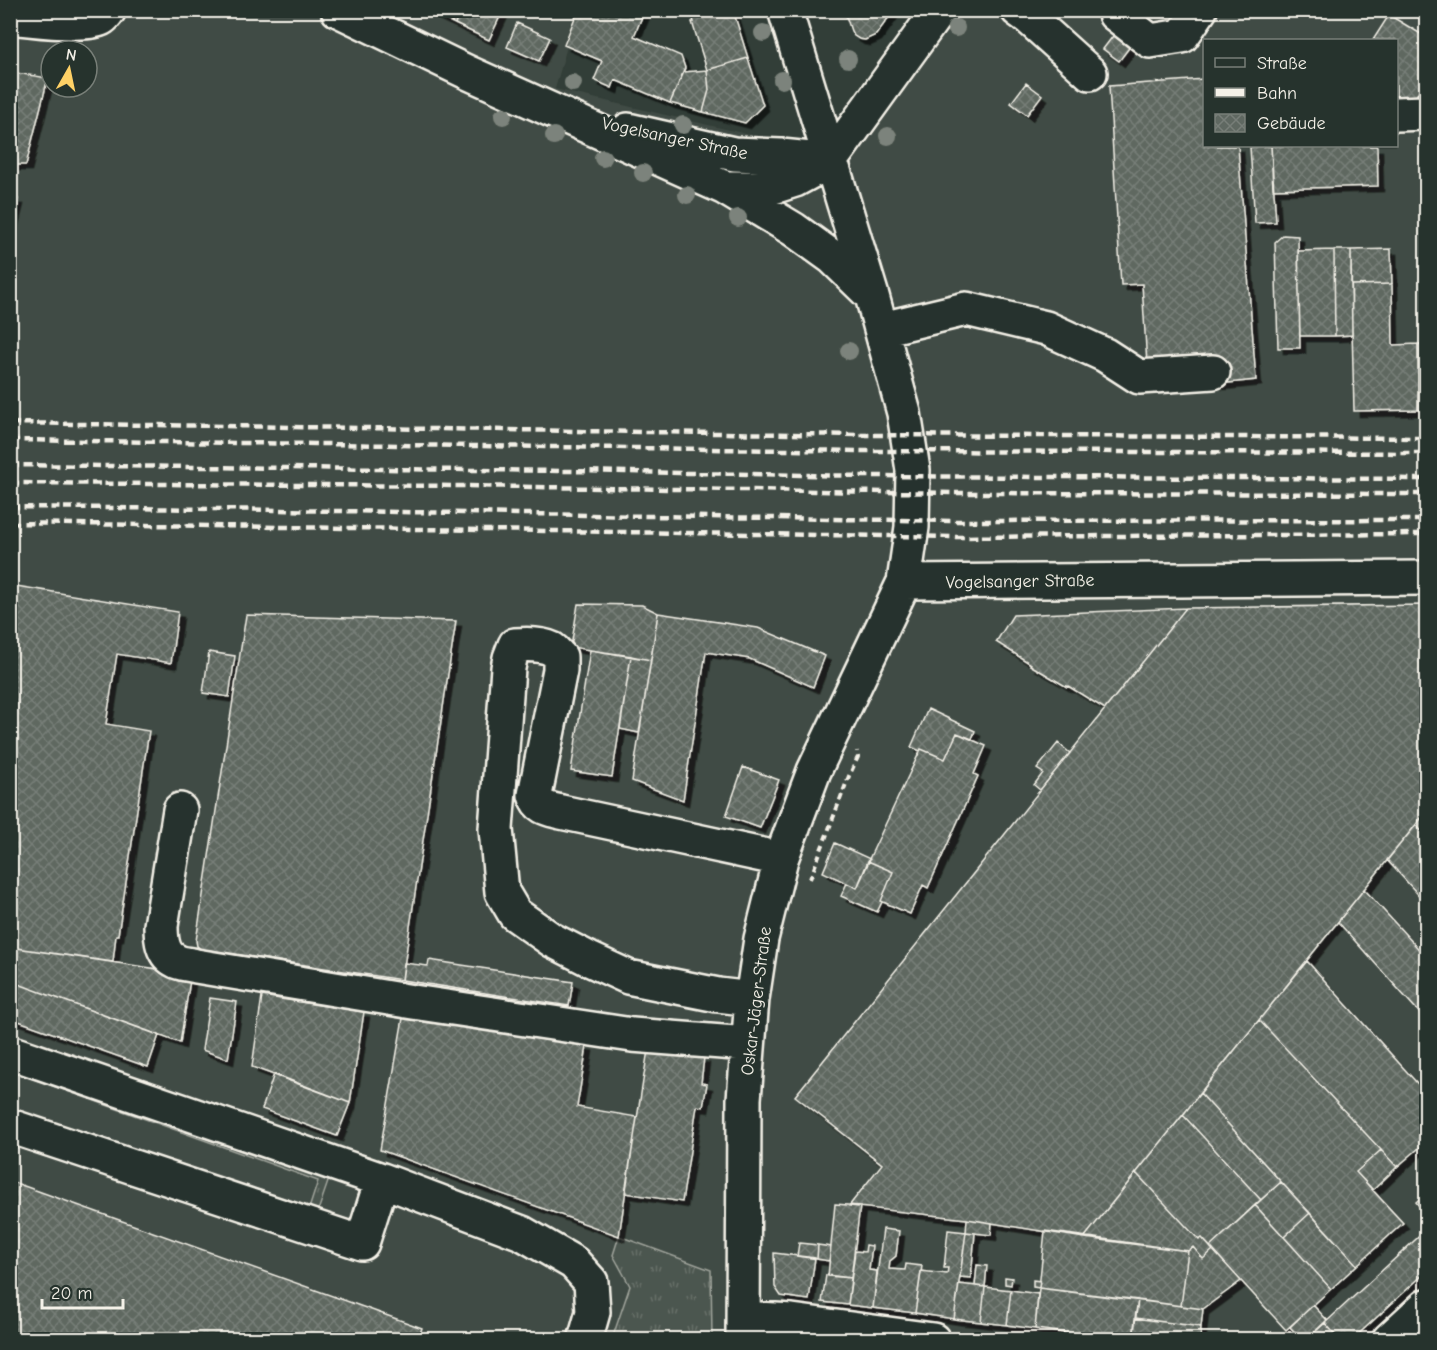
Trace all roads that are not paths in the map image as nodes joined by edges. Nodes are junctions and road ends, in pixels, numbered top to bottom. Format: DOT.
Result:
graph roads {
  1 [pos="109,10"];
  2 [pos="338,10"];
  3 [pos="785,10"];
  4 [pos="939,10"];
  5 [pos="1018,10"];
  6 [pos="1200,10"];
  7 [pos="1115,14"];
  8 [pos="10,17"];
  9 [pos="1090,73"];
  10 [pos="556,112"];
  11 [pos="1426,113"];
  12 [pos="1398,114"];
  13 [pos="830,161"];
  14 [pos="725,188"];
  15 [pos="872,296"];
  16 [pos="882,329"];
  17 [pos="1213,372"];
  18 [pos="1426,578"];
  19 [pos="904,582"];
  20 [pos="180,810"];
  21 [pos="781,859"];
  22 [pos="752,999"];
  23 [pos="748,1044"];
  24 [pos="10,1052"];
  25 [pos="10,1126"];
  26 [pos="382,1180"];
  27 [pos="1426,1306"];
  28 [pos="744,1329"];
  29 [pos="585,1340"];
  30 [pos="933,1340"];
  31 [pos="1389,1340"];
  1 -- 8 [label="street"];
  2 -- 10 [label="street, Vogelsanger Straße"];
  3 -- 13 [label="street"];
  4 -- 13 [label="street"];
  5 -- 9 [label="street"];
  6 -- 7 [label="street"];
  10 -- 13 [label="street, Vogelsanger Straße"];
  10 -- 14 [label="street, Vogelsanger Straße"];
  11 -- 12 [label="street"];
  13 -- 14 [label="street, Vogelsanger Straße"];
  13 -- 15 [label="street, Vogelsanger Straße"];
  14 -- 15 [label="street, Vogelsanger Straße"];
  15 -- 16 [label="street, Vogelsanger Straße"];
  16 -- 17 [label="street"];
  16 -- 19 [label="street, Vogelsanger Straße"];
  18 -- 19 [label="street, Vogelsanger Straße"];
  19 -- 21 [label="street, Oskar-Jäger-Straße"];
  20 -- 23 [label="street"];
  21 -- 22 [label="street, Oskar-Jäger-Straße"];
  21 -- 22 [label="street"];
  22 -- 23 [label="street, Oskar-Jäger-Straße"];
  23 -- 28 [label="street, Oskar-Jäger-Straße"];
  24 -- 26 [label="street"];
  25 -- 26 [label="street"];
  26 -- 29 [label="street"];
  27 -- 31 [label="street"];
  28 -- 30 [label="street"];
}
